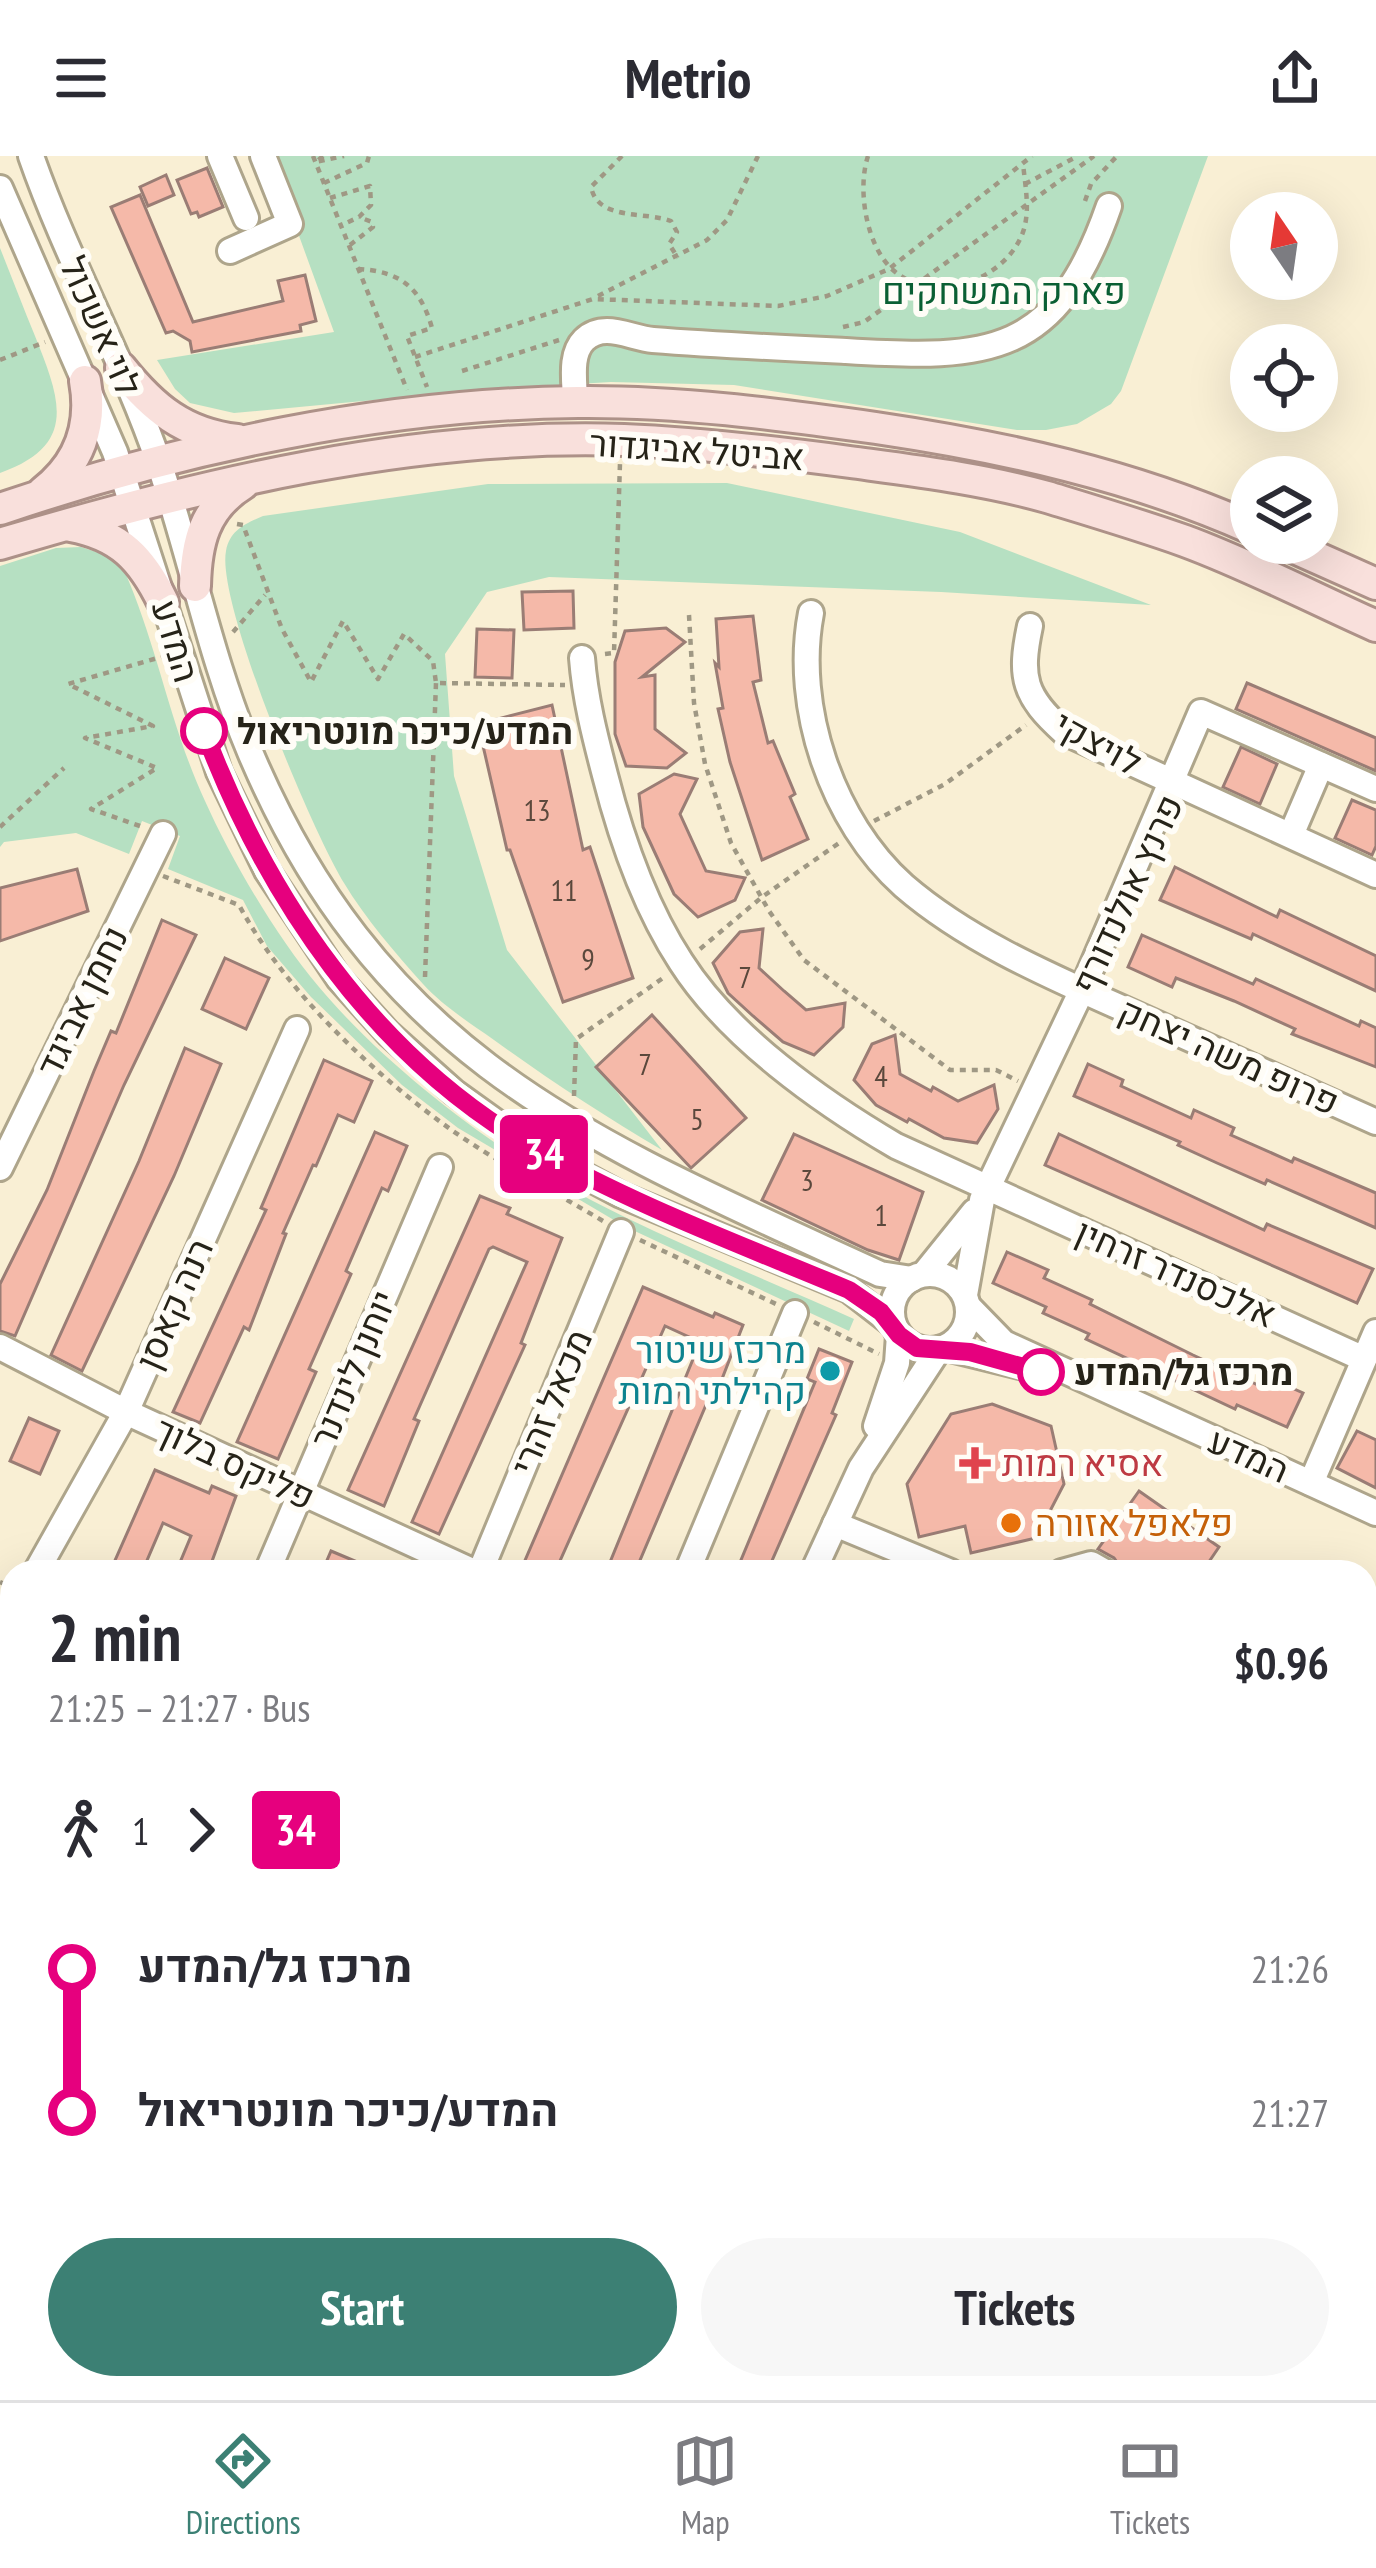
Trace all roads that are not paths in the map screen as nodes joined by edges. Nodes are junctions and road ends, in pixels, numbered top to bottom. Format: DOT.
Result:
graph roads {
  1 [pos="31,156"];
  2 [pos="220,156"];
  3 [pos="263,156"];
  4 [pos="0,188"];
  5 [pos="1109,206"];
  6 [pos="246,218"];
  7 [pos="230,251"];
  8 [pos="121,368"];
  9 [pos="85,381"];
  10 [pos="575,402"];
  11 [pos="261,440"];
  12 [pos="159,463"];
  13 [pos="123,473"];
  14 [pos="262,475"];
  15 [pos="170,496"];
  16 [pos="35,497"];
  17 [pos="134,506"];
  18 [pos="0,509"];
  19 [pos="1230,519"];
  20 [pos="59,526"];
  21 [pos="0,544"];
  22 [pos="1331,564"];
  23 [pos="1376,584"];
  24 [pos="196,586"];
  25 [pos="164,602"];
  26 [pos="811,614"];
  27 [pos="1030,626"];
  28 [pos="1376,626"];
  29 [pos="582,658"];
  30 [pos="1321,765"];
  31 [pos="1172,781"];
  32 [pos="1376,789"];
  33 [pos="163,834"];
  34 [pos="1291,835"];
  35 [pos="1376,875"];
  36 [pos="1082,990"];
  37 [pos="297,1029"];
  38 [pos="1376,1122"];
  39 [pos="440,1167"];
  40 [pos="0,1168"];
  41 [pos="985,1194"];
  42 [pos="621,1232"];
  43 [pos="918,1276"];
  44 [pos="967,1301"];
  45 [pos="795,1313"];
  46 [pos="897,1330"];
  47 [pos="1376,1331"];
  48 [pos="0,1347"];
  49 [pos="942,1348"];
  50 [pos="1366,1372"];
  51 [pos="1122,1398"];
  52 [pos="126,1412"];
  53 [pos="862,1468"];
  54 [pos="1311,1483"];
  55 [pos="301,1494"];
  56 [pos="1376,1513"];
  57 [pos="835,1524"];
  58 [pos="43,1560"];
  59 [pos="272,1560"];
  60 [pos="450,1560"];
  61 [pos="482,1560"];
  62 [pos="691,1560"];
  63 [pos="818,1560"];
  64 [pos="922,1560"];
  1 -- 8 [label="street, לוי אשכול"];
  2 -- 6 [label="street"];
  3 -- 7 [label="street"];
  4 -- 9 [label="street, לוי אשכול"];
  5 -- 10 [label="street"];
  8 -- 11 [label="main road"];
  8 -- 12 [label="street, לוי אשכול"];
  9 -- 13 [label="street, לוי אשכול"];
  9 -- 16 [label="main road"];
  10 -- 11 [label="main road, אביטל אביגדור"];
  10 -- 19 [label="main road, אביטל אביגדור"];
  11 -- 12 [label="main road, אביטל אביגדור"];
  12 -- 13 [label="main road, אביטל אביגדור"];
  12 -- 15 [label="street, לוי אשכול"];
  13 -- 16 [label="main road, אביטל אביגדור"];
  13 -- 17 [label="street, המדע"];
  14 -- 15 [label="main road, אביטל אביגדור"];
  14 -- 24 [label="main road"];
  14 -- 28 [label="main road, אביטל אביגדור"];
  15 -- 17 [label="main road, אביטל אביגדור"];
  15 -- 24 [label="street, המדע"];
  16 -- 18 [label="main road, אביטל אביגדור"];
  17 -- 20 [label="main road, אביטל אביגדור"];
  17 -- 25 [label="street, המדע"];
  20 -- 21 [label="main road, אביטל אביגדור"];
  20 -- 25 [label="main road"];
  22 -- 23 [label="main road"];
  24 -- 43 [label="street, המדע"];
  25 -- 46 [label="street, המדע"];
  26 -- 36 [label="street, פרופ משה יצחק"];
  27 -- 31 [label="street, לויצקי"];
  29 -- 41 [label="street, אלכסנדר זרחין"];
  30 -- 31 [label="street"];
  30 -- 32 [label="street"];
  30 -- 34 [label="street"];
  31 -- 34 [label="street, פרנץ אולנדורף"];
  31 -- 36 [label="street, פרנץ אולנדורף"];
  33 -- 40 [label="street, נחמן אביגד"];
  34 -- 35 [label="street, פרנץ אולנדורף"];
  36 -- 38 [label="street, פרופ משה יצחק"];
  36 -- 41 [label="street, פרנץ אולנדורף"];
  37 -- 52 [label="street, רנה קאסן"];
  39 -- 55 [label="street, יוחנן לינדנר"];
  41 -- 43 [label="street, פרנץ אולנדורף"];
  41 -- 44 [label="street, פרנץ אולנדורף"];
  41 -- 50 [label="street, אלכסנדר זרחין"];
  42 -- 61 [label="street, מכאל זהרי"];
  43 -- 44 [label="street"];
  43 -- 46 [label="street"];
  44 -- 49 [label="street"];
  44 -- 51 [label="street, המדע"];
  45 -- 62 [label="street"];
  46 -- 49 [label="street"];
  46 -- 53 [label="street"];
  47 -- 50 [label="street"];
  48 -- 52 [label="street, פליקס בלוך"];
  49 -- 51 [label="street, המדע"];
  49 -- 53 [label="street"];
  50 -- 54 [label="street"];
  51 -- 54 [label="street, המדע"];
  52 -- 55 [label="street, פליקס בלוך"];
  52 -- 58 [label="street, רנה קאסן"];
  53 -- 57 [label="street"];
  54 -- 56 [label="street, המדע"];
  55 -- 59 [label="street, יוחנן לינדנר"];
  55 -- 60 [label="street, פליקס בלוך"];
  57 -- 63 [label="street"];
  57 -- 64 [label="street"];
}
